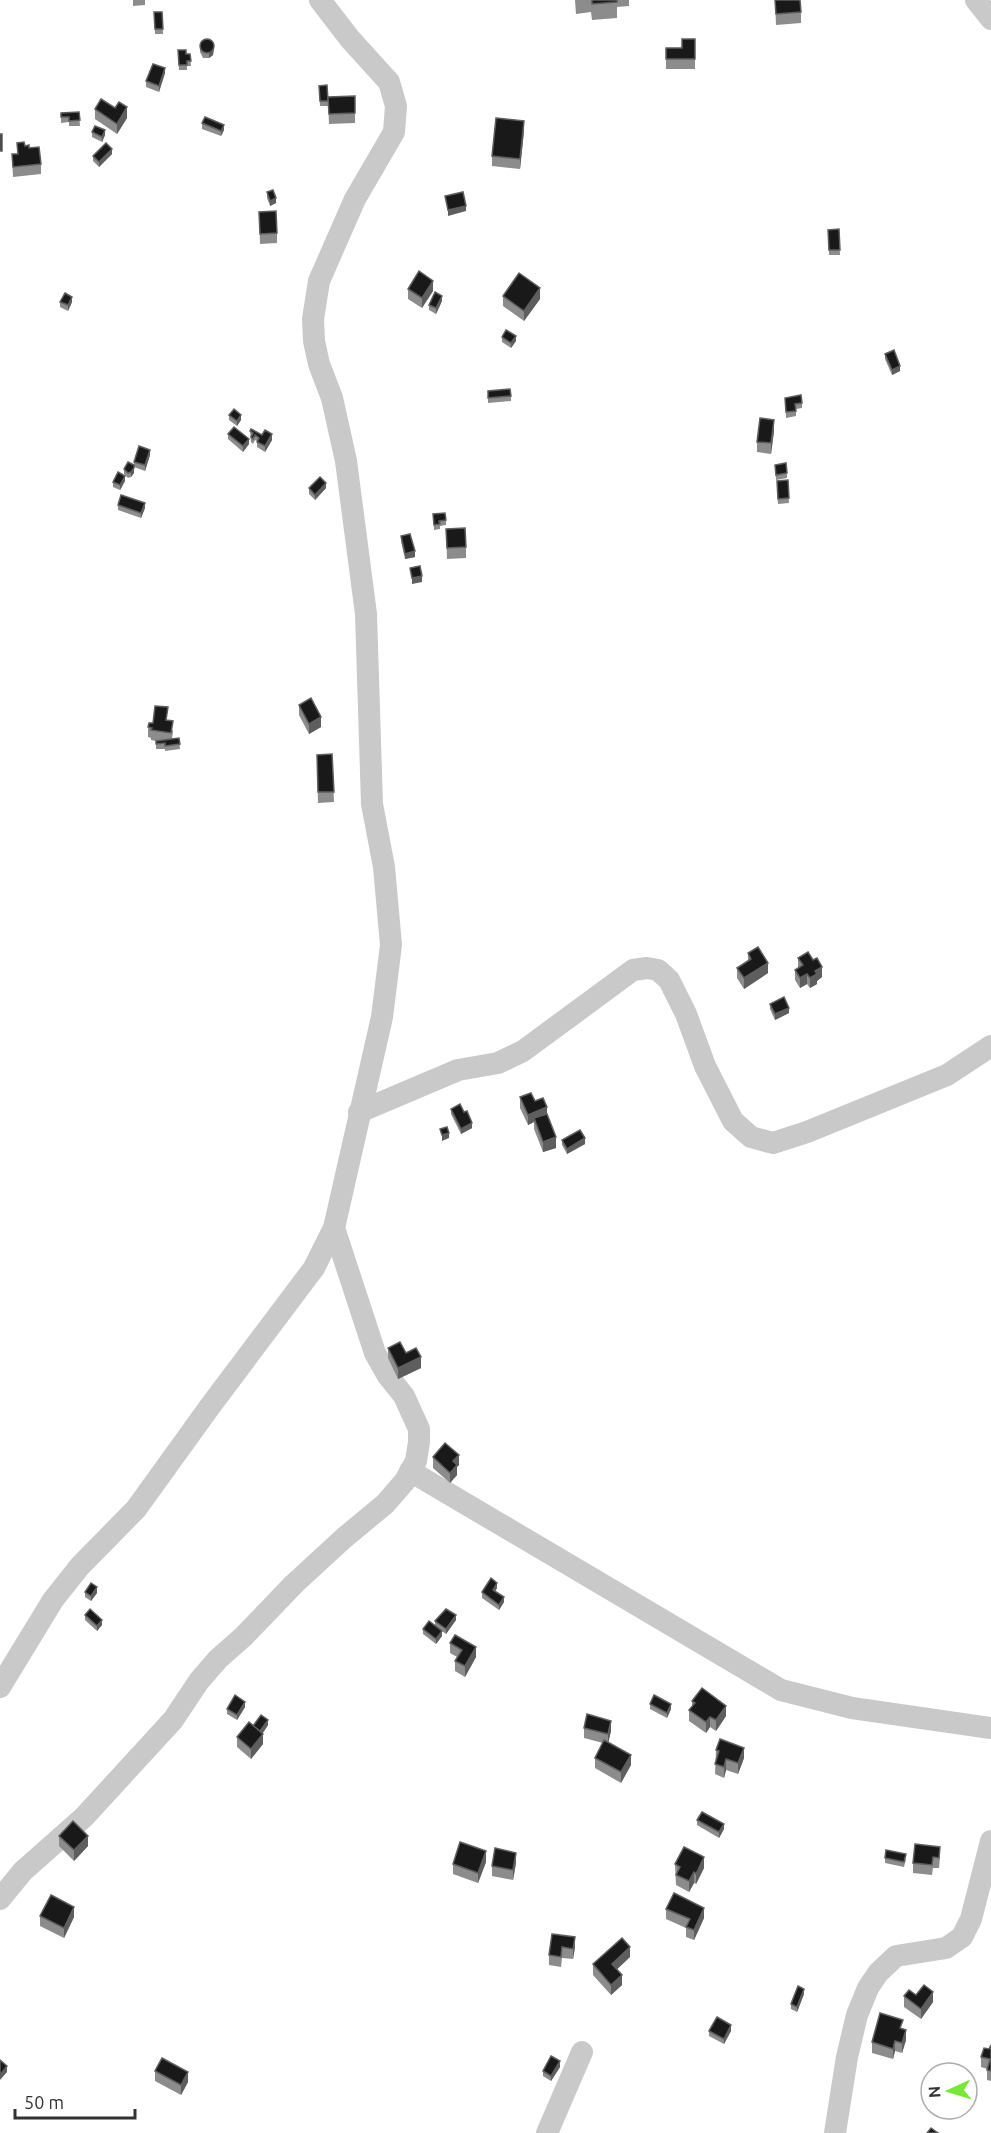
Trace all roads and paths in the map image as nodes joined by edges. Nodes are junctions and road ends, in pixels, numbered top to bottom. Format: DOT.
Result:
graph roads {
  1 [pos="320,0"];
  2 [pos="976,0"];
  3 [pos="991,19"];
  4 [pos="991,1046"];
  5 [pos="359,1112"];
  6 [pos="334,1228"];
  7 [pos="410,1471"];
  8 [pos="0,1688"];
  9 [pos="991,1728"];
  10 [pos="991,1841"];
  11 [pos="0,1899"];
  12 [pos="582,2052"];
  13 [pos="547,2133"];
  14 [pos="835,2133"];
  1 -- 5 [label="street"];
  2 -- 3 [label="street"];
  4 -- 5 [label="street"];
  5 -- 6 [label="street"];
  6 -- 7 [label="street"];
  6 -- 8 [label="street"];
  7 -- 9 [label="street"];
  7 -- 11 [label="street"];
  10 -- 14 [label="street"];
  12 -- 13 [label="street"];
}
